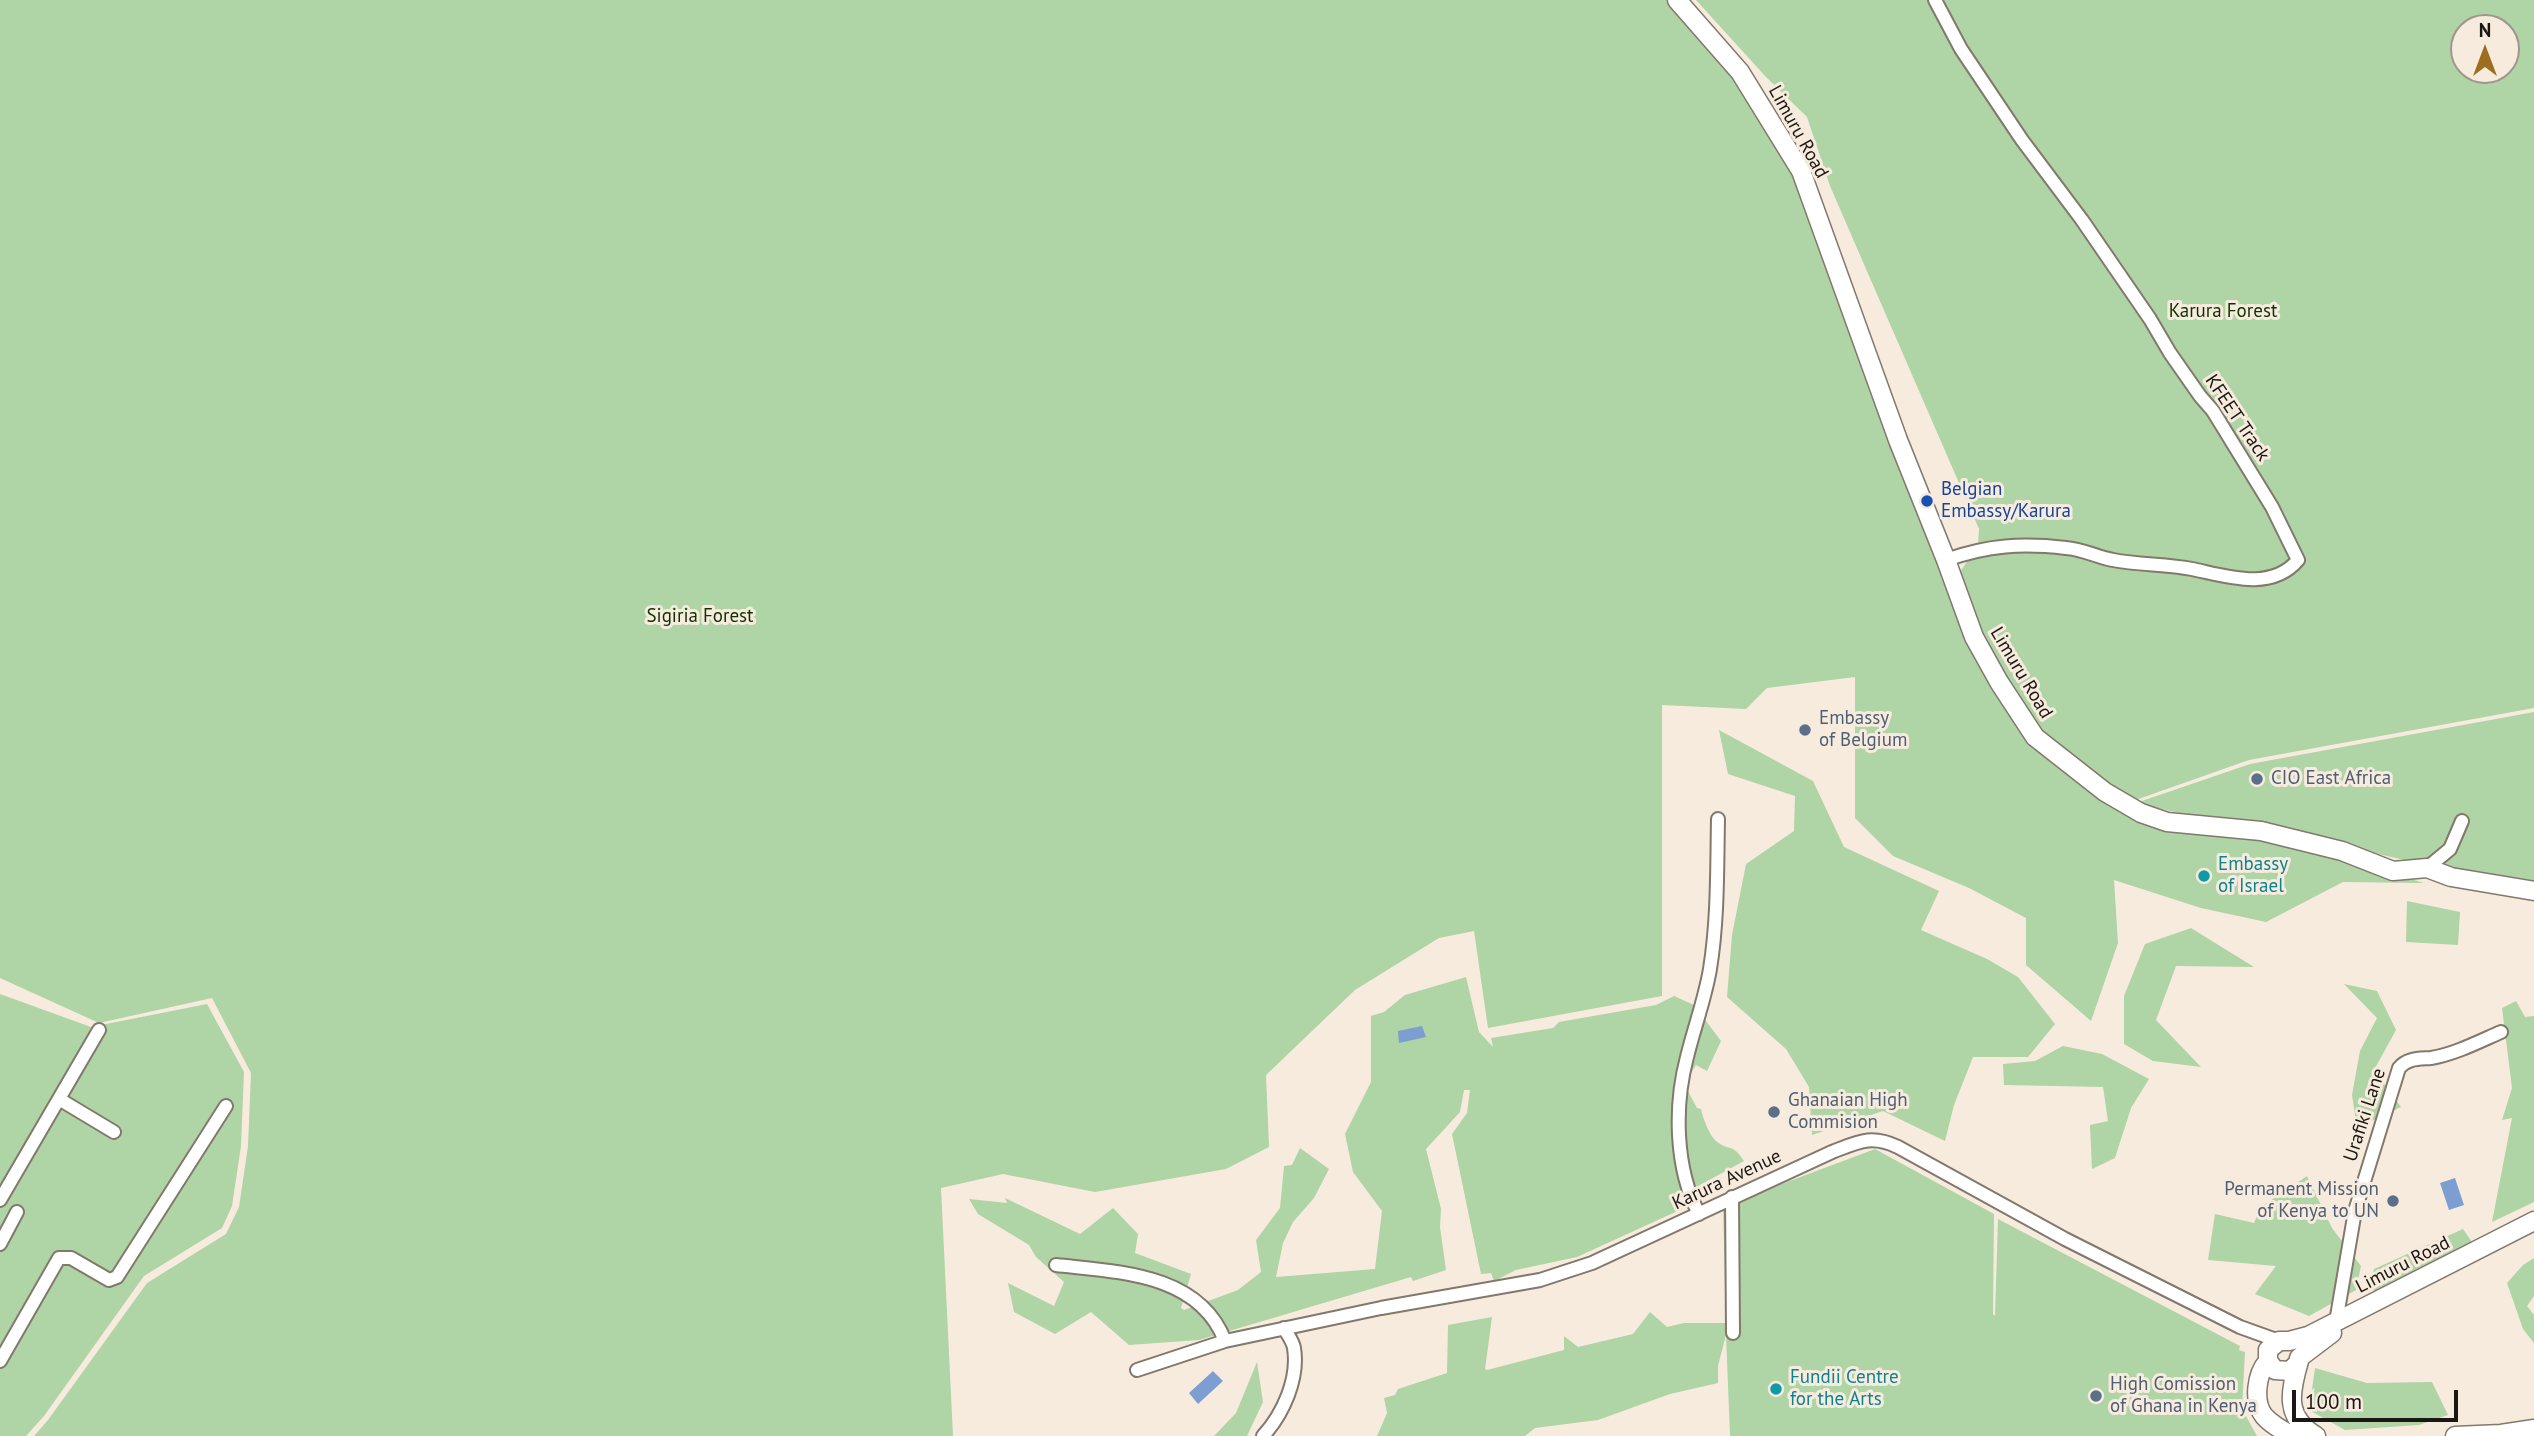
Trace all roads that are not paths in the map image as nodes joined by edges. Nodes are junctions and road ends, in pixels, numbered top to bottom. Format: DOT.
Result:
graph roads {
  1 [pos="1676,0"];
  2 [pos="1935,0"];
  3 [pos="1946,560"];
  4 [pos="1718,819"];
  5 [pos="2462,821"];
  6 [pos="2427,868"];
  7 [pos="2534,891"];
  8 [pos="99,1030"];
  9 [pos="2501,1032"];
  10 [pos="59,1099"];
  11 [pos="226,1106"];
  12 [pos="114,1132"];
  13 [pos="1732,1197"];
  14 [pos="0,1200"];
  15 [pos="17,1212"];
  16 [pos="1699,1214"];
  17 [pos="2534,1222"];
  18 [pos="2534,1228"];
  19 [pos="0,1244"];
  20 [pos="1056,1265"];
  21 [pos="2336,1322"];
  22 [pos="2240,1327"];
  23 [pos="1284,1328"];
  24 [pos="1733,1333"];
  25 [pos="1231,1340"];
  26 [pos="2284,1341"];
  27 [pos="2268,1358"];
  28 [pos="0,1361"];
  29 [pos="2299,1361"];
  30 [pos="1137,1370"];
  31 [pos="2534,1429"];
  32 [pos="1263,1436"];
  33 [pos="2293,1436"];
  34 [pos="2316,1436"];
  35 [pos="2455,1436"];
  1 -- 3 [label="main road, Limuru Road"];
  2 -- 3 [label="street, KFEET Track"];
  3 -- 6 [label="main road, Limuru Road"];
  4 -- 16 [label="street"];
  5 -- 6 [label="street"];
  6 -- 7 [label="main road, Limuru Road"];
  8 -- 10 [label="street"];
  9 -- 21 [label="street, Urafiki Lane"];
  10 -- 12 [label="street"];
  10 -- 14 [label="street"];
  11 -- 28 [label="street"];
  13 -- 16 [label="street, Karura Avenue"];
  13 -- 22 [label="street, Karura Avenue"];
  13 -- 24 [label="street"];
  15 -- 19 [label="street"];
  16 -- 23 [label="street, Karura Avenue"];
  17 -- 21 [label="main road, Limuru Road"];
  18 -- 29 [label="main road, Limuru Road"];
  20 -- 25 [label="street"];
  21 -- 26 [label="main road, Limuru Road"];
  22 -- 26 [label="street, Karura Avenue"];
  22 -- 27 [label="street, Karura Avenue"];
  23 -- 25 [label="street, Karura Avenue"];
  23 -- 32 [label="street"];
  25 -- 30 [label="street, Karura Avenue"];
  26 -- 27 [label="main road"];
  26 -- 29 [label="main road"];
  27 -- 29 [label="main road"];
  27 -- 33 [label="main road"];
  29 -- 34 [label="main road"];
  31 -- 35 [label="main road"];
}
